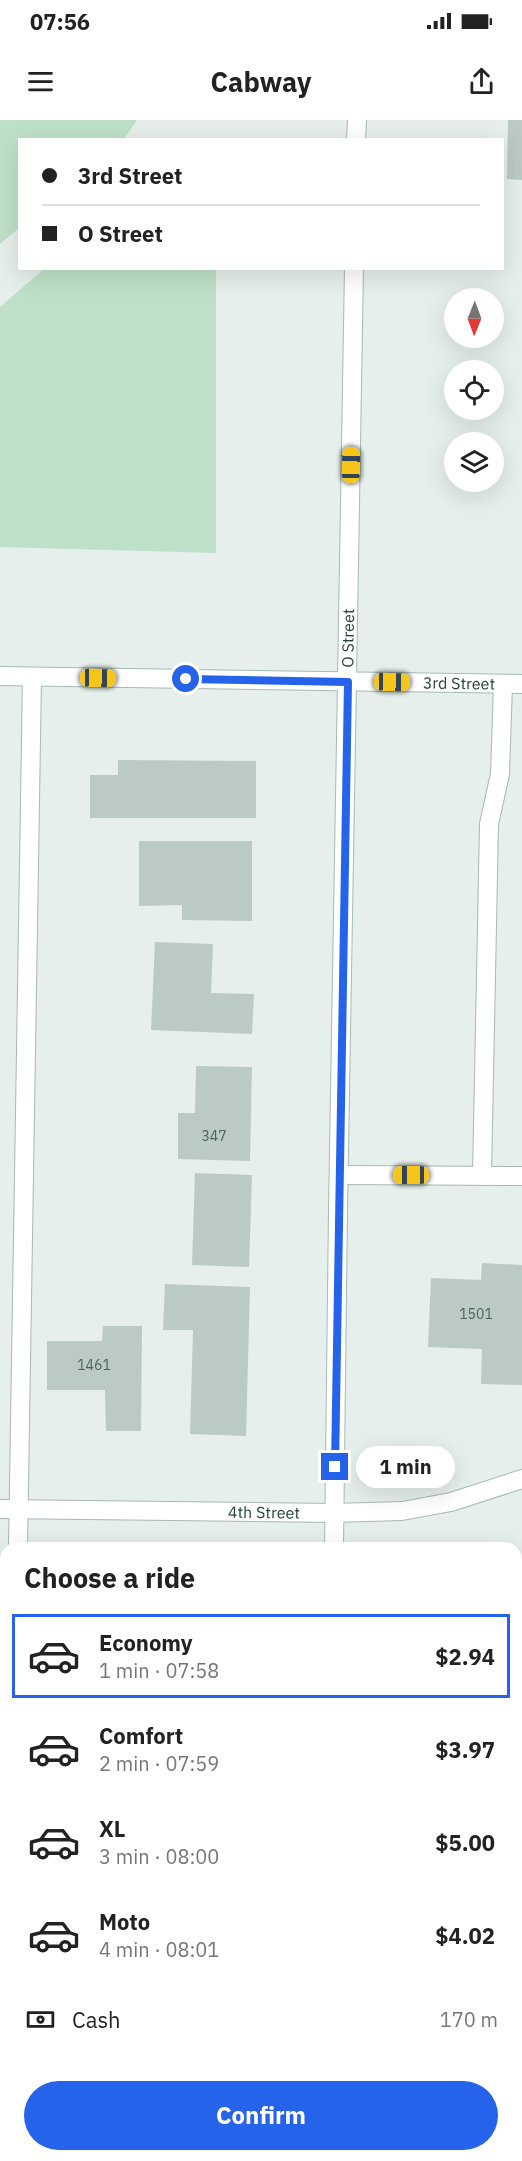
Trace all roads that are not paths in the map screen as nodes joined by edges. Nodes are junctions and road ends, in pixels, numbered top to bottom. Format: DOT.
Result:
graph roads {
  1 [pos="357,120"];
  2 [pos="356,138"];
  3 [pos="354,270"];
  4 [pos="0,676"];
  5 [pos="32,677"];
  6 [pos="348,682"];
  7 [pos="522,684"];
  8 [pos="503,685"];
  9 [pos="340,1175"];
  10 [pos="482,1176"];
  11 [pos="522,1176"];
  12 [pos="522,1479"];
  13 [pos="9,1509"];
  14 [pos="334,1513"];
  15 [pos="17,1542"];
  16 [pos="334,1542"];
  1 -- 2 [label="street"];
  3 -- 6 [label="street, O Street"];
  4 -- 5 [label="street, 3rd Street"];
  5 -- 6 [label="street, 3rd Street"];
  5 -- 13 [label="street"];
  6 -- 8 [label="street, 3rd Street"];
  6 -- 9 [label="street, O Street"];
  7 -- 8 [label="street, 3rd Street"];
  8 -- 10 [label="street"];
  9 -- 10 [label="street"];
  9 -- 14 [label="street, O Street"];
  10 -- 11 [label="street"];
  12 -- 14 [label="street, 4th Street"];
  13 -- 14 [label="street, 4th Street"];
  13 -- 15 [label="street"];
  14 -- 16 [label="street, O Street"];
}
